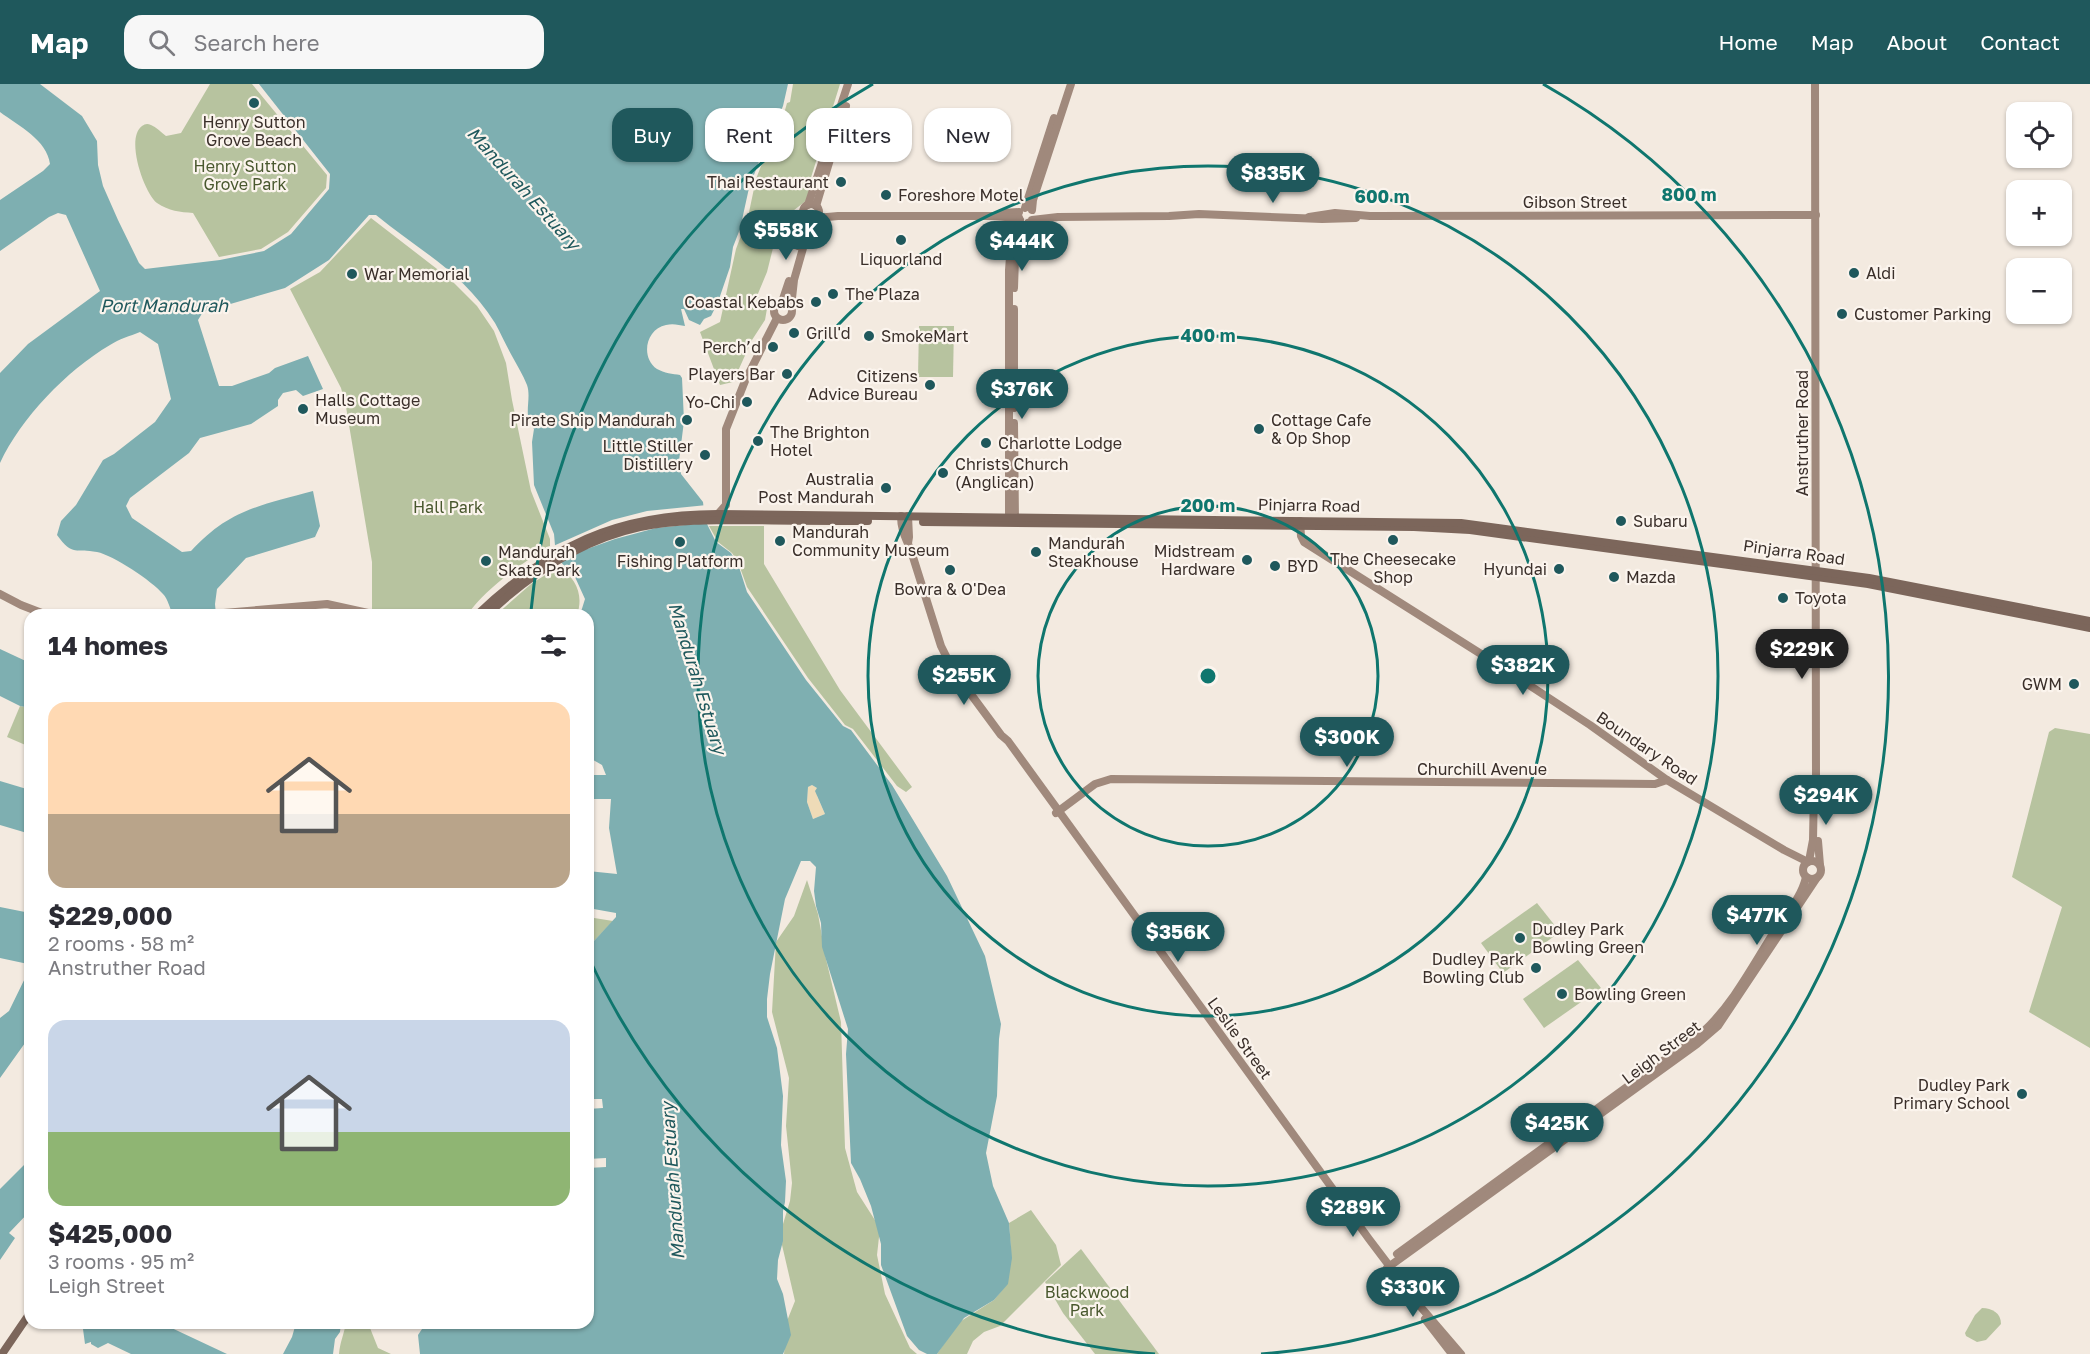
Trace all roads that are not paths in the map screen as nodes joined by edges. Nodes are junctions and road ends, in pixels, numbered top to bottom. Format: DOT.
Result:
graph roads {
  1 [pos="848,84"];
  2 [pos="853,84"];
  3 [pos="1065,84"];
  4 [pos="1071,84"];
  5 [pos="1815,84"];
  6 [pos="812,213"];
  7 [pos="1026,215"];
  8 [pos="1816,215"];
  9 [pos="782,302"];
  10 [pos="791,307"];
  11 [pos="777,318"];
  12 [pos="713,516"];
  13 [pos="904,519"];
  14 [pos="1012,520"];
  15 [pos="1300,523"];
  16 [pos="548,562"];
  17 [pos="1815,573"];
  18 [pos="0,594"];
  19 [pos="320,606"];
  20 [pos="30,609"];
  21 [pos="276,609"];
  22 [pos="326,609"];
  23 [pos="353,609"];
  24 [pos="484,609"];
  25 [pos="493,609"];
  26 [pos="2090,621"];
  27 [pos="2090,628"];
  28 [pos="1667,780"];
  29 [pos="1816,783"];
  30 [pos="1057,812"];
  31 [pos="1820,865"];
  32 [pos="1806,867"];
  33 [pos="1816,879"];
  34 [pos="1716,1024"];
  35 [pos="1387,1265"];
  36 [pos="24,1321"];
  37 [pos="13,1337"];
  38 [pos="0,1350"];
  39 [pos="2,1354"];
  40 [pos="1452,1354"];
  41 [pos="1461,1354"];
  1 -- 6 [label="street"];
  2 -- 6 [label="street"];
  3 -- 7 [label="street"];
  4 -- 7 [label="street"];
  5 -- 8 [label="street, Anstruther Road"];
  6 -- 7 [label="street, Gibson Street"];
  6 -- 9 [label="street"];
  6 -- 10 [label="street"];
  7 -- 8 [label="street, Gibson Street"];
  7 -- 14 [label="street"];
  8 -- 17 [label="street, Anstruther Road"];
  9 -- 10 [label="street"];
  9 -- 11 [label="street"];
  10 -- 11 [label="street"];
  11 -- 12 [label="street"];
  12 -- 13 [label="main road, Pinjarra Road"];
  12 -- 16 [label="main road, Pinjarra Road"];
  13 -- 14 [label="main road, Pinjarra Road"];
  13 -- 30 [label="street, Leslie Street"];
  14 -- 15 [label="main road, Pinjarra Road"];
  15 -- 17 [label="main road, Pinjarra Road"];
  15 -- 28 [label="street, Boundary Road"];
  16 -- 24 [label="main road, Pinjarra Road"];
  16 -- 25 [label="main road, Pinjarra Road"];
  17 -- 26 [label="main road, Pinjarra Road"];
  17 -- 27 [label="main road, Pinjarra Road"];
  17 -- 29 [label="street, Anstruther Road"];
  18 -- 20 [label="street"];
  19 -- 21 [label="street"];
  19 -- 22 [label="street"];
  19 -- 23 [label="street"];
  28 -- 30 [label="street, Churchill Avenue"];
  28 -- 32 [label="street, Boundary Road"];
  29 -- 31 [label="street, Anstruther Road"];
  29 -- 32 [label="street, Anstruther Road"];
  30 -- 35 [label="street, Leslie Street"];
  31 -- 32 [label="street"];
  31 -- 33 [label="street, Anstruther Road"];
  32 -- 33 [label="street"];
  32 -- 34 [label="street, Anstruther Road"];
  33 -- 34 [label="street, Anstruther Road"];
  34 -- 35 [label="street, Leigh Street"];
  35 -- 40 [label="street, Leslie Street"];
  35 -- 41 [label="street, Leslie Street"];
  36 -- 37 [label="main road"];
  37 -- 38 [label="main road"];
  37 -- 39 [label="main road"];
}
